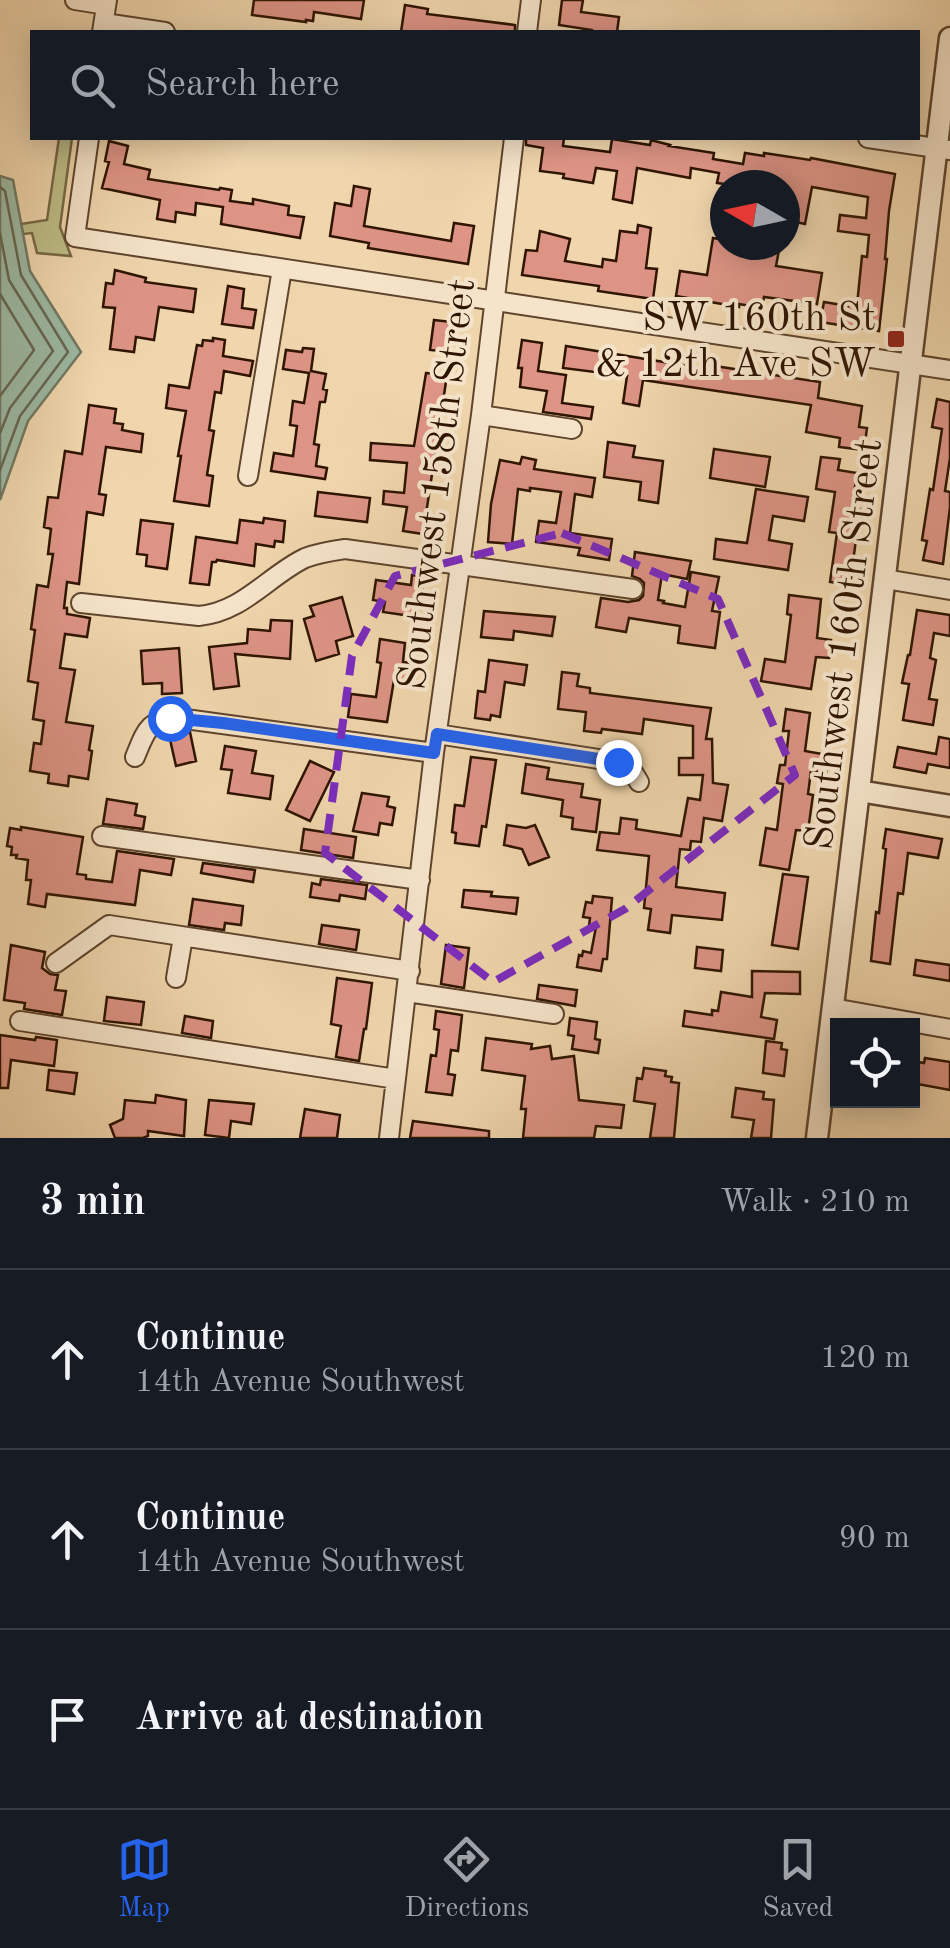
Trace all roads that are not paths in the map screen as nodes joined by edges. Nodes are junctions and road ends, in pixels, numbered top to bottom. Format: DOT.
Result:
graph roads {
  1 [pos="75,0"];
  2 [pos="531,0"];
  3 [pos="105,15"];
  4 [pos="158,30"];
  5 [pos="527,30"];
  6 [pos="950,38"];
  7 [pos="89,140"];
  8 [pos="514,140"];
  9 [pos="882,140"];
  10 [pos="943,149"];
  11 [pos="282,269"];
  12 [pos="494,302"];
  13 [pos="911,363"];
  14 [pos="950,370"];
  15 [pos="481,415"];
  16 [pos="572,429"];
  17 [pos="248,476"];
  18 [pos="460,564"];
  19 [pos="885,578"];
  20 [pos="633,590"];
  21 [pos="950,590"];
  22 [pos="81,603"];
  23 [pos="437,734"];
  24 [pos="434,753"];
  25 [pos="135,757"];
  26 [pos="639,782"];
  27 [pos="859,791"];
  28 [pos="950,806"];
  29 [pos="102,836"];
  30 [pos="420,880"];
  31 [pos="183,937"];
  32 [pos="56,964"];
  33 [pos="410,971"];
  34 [pos="176,978"];
  35 [pos="408,992"];
  36 [pos="833,1008"];
  37 [pos="554,1014"];
  38 [pos="20,1021"];
  39 [pos="950,1029"];
  40 [pos="396,1079"];
  41 [pos="389,1138"];
  42 [pos="817,1138"];
  1 -- 3 [label="street"];
  2 -- 5 [label="street"];
  3 -- 4 [label="street"];
  6 -- 10 [label="street, Southwest 160th Street"];
  7 -- 11 [label="street"];
  8 -- 12 [label="street, Southwest 158th Street"];
  9 -- 10 [label="street"];
  10 -- 13 [label="street, Southwest 160th Street"];
  11 -- 12 [label="street"];
  11 -- 17 [label="street"];
  12 -- 13 [label="street"];
  12 -- 15 [label="street, Southwest 158th Street"];
  13 -- 14 [label="street"];
  13 -- 19 [label="street, Southwest 160th Street"];
  15 -- 16 [label="street"];
  15 -- 18 [label="street, Southwest 158th Street"];
  18 -- 20 [label="street"];
  18 -- 22 [label="street"];
  18 -- 23 [label="street, Southwest 158th Street"];
  19 -- 21 [label="street"];
  19 -- 27 [label="street, Southwest 160th Street"];
  23 -- 24 [label="street, Southwest 158th Street"];
  23 -- 26 [label="street"];
  24 -- 25 [label="street"];
  24 -- 30 [label="street, Southwest 158th Street"];
  27 -- 28 [label="street"];
  27 -- 36 [label="street, Southwest 160th Street"];
  29 -- 30 [label="street"];
  30 -- 33 [label="street, Southwest 158th Street"];
  31 -- 32 [label="street"];
  31 -- 33 [label="street"];
  31 -- 34 [label="street"];
  33 -- 35 [label="street, Southwest 158th Street"];
  35 -- 37 [label="street"];
  35 -- 40 [label="street, Southwest 158th Street"];
  36 -- 39 [label="street"];
  36 -- 42 [label="street, Southwest 160th Street"];
  38 -- 40 [label="street"];
  40 -- 41 [label="street, Southwest 158th Street"];
}
